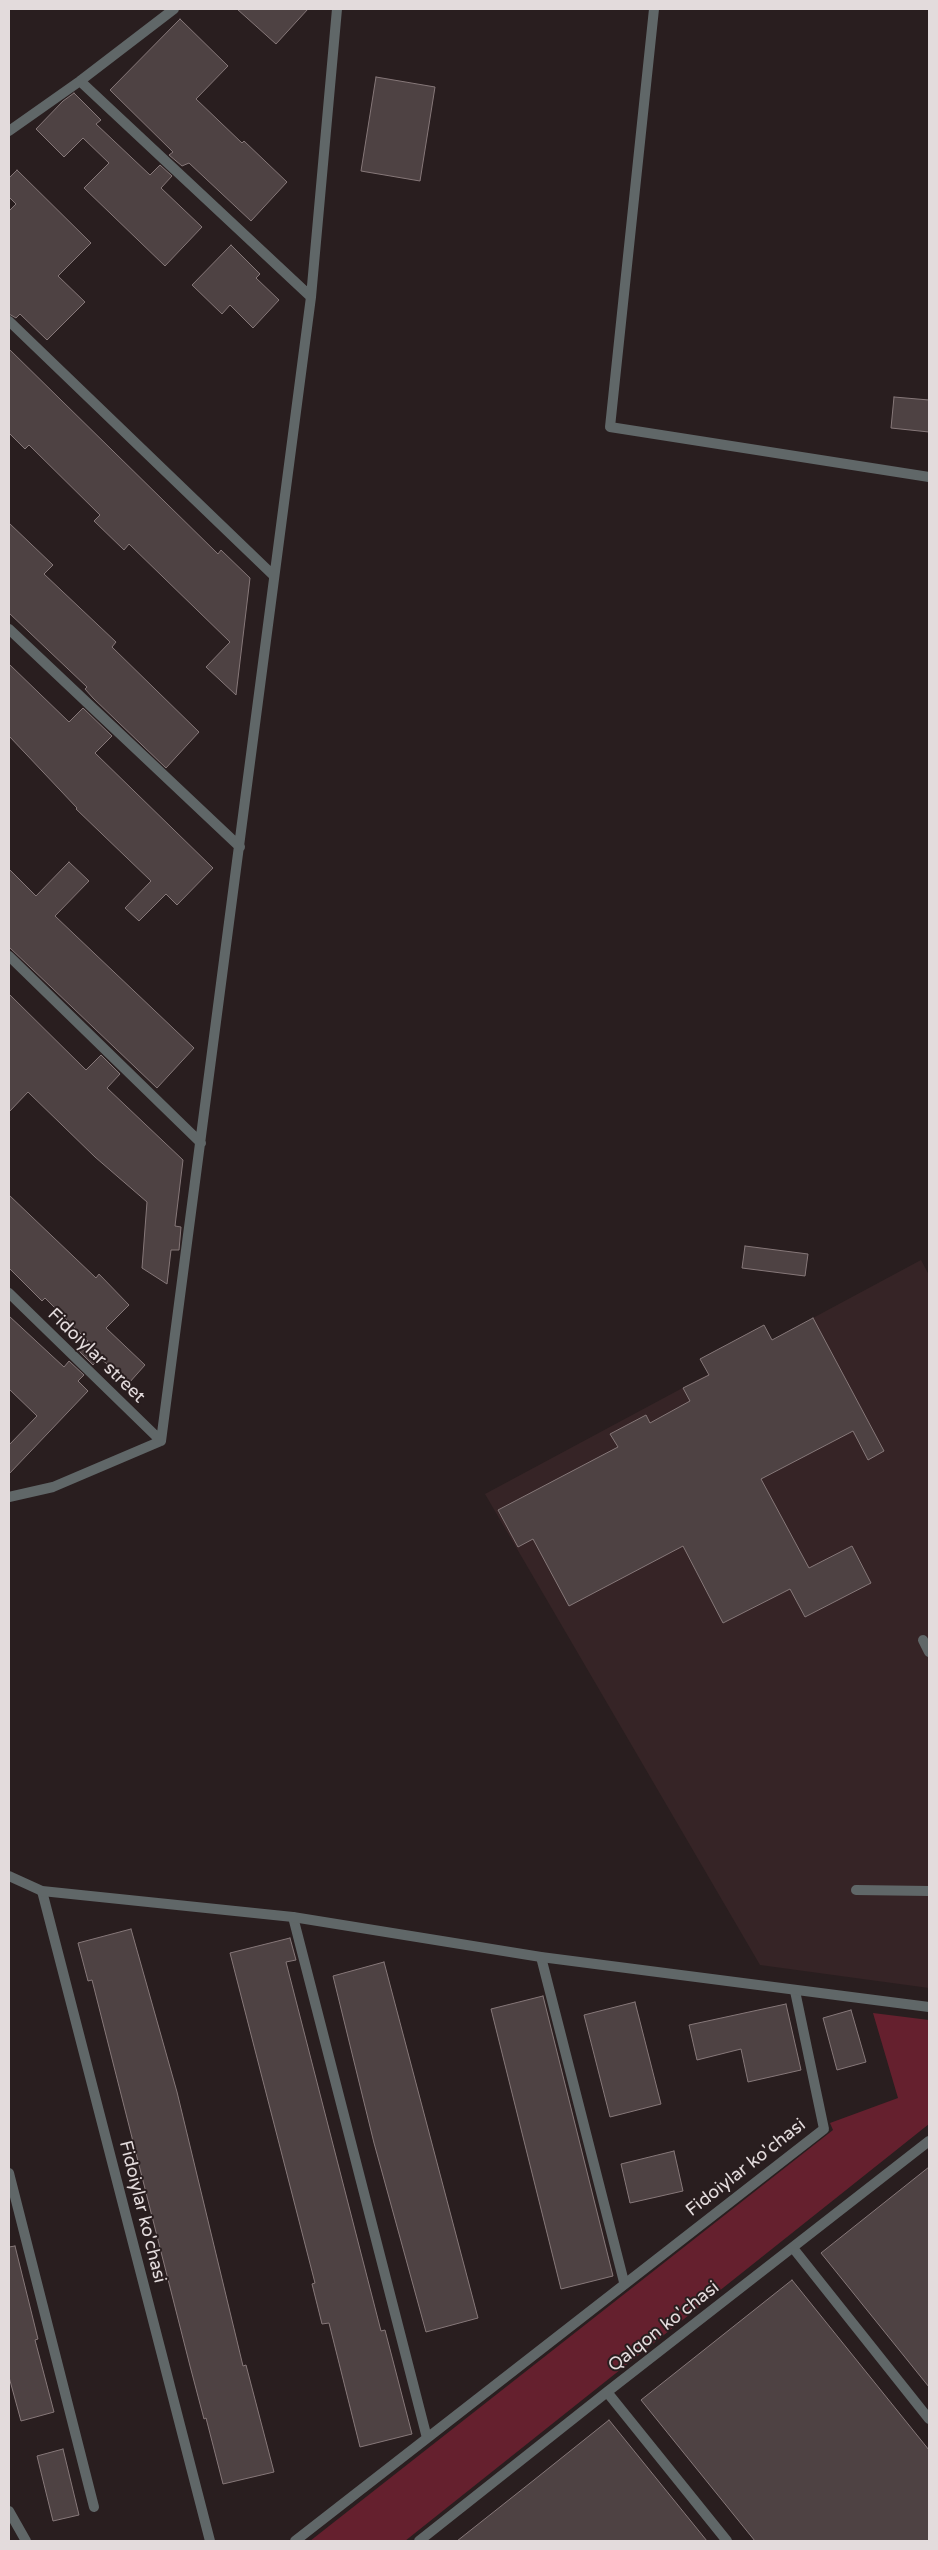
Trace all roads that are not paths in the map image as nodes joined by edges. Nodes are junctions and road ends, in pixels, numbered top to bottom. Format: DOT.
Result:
graph roads {
  1 [pos="174,9"];
  2 [pos="337,9"];
  3 [pos="654,9"];
  4 [pos="80,81"];
  5 [pos="9,131"];
  6 [pos="311,297"];
  7 [pos="9,321"];
  8 [pos="929,476"];
  9 [pos="274,576"];
  10 [pos="9,628"];
  11 [pos="240,847"];
  12 [pos="9,956"];
  13 [pos="201,1143"];
  14 [pos="9,1293"];
  15 [pos="161,1441"];
  16 [pos="9,1498"];
  17 [pos="923,1640"];
  18 [pos="929,1652"];
  19 [pos="9,1876"];
  20 [pos="856,1890"];
  21 [pos="42,1891"];
  22 [pos="929,1891"];
  23 [pos="292,1917"];
  24 [pos="541,1957"];
  25 [pos="795,1991"];
  26 [pos="929,2007"];
  27 [pos="929,2141"];
  28 [pos="9,2173"];
  29 [pos="793,2248"];
  30 [pos="624,2282"];
  31 [pos="607,2392"];
  32 [pos="929,2419"];
  33 [pos="427,2438"];
  34 [pos="94,2507"];
  35 [pos="9,2511"];
  36 [pos="424,2540"];
  37 [pos="26,2541"];
  38 [pos="210,2541"];
  39 [pos="295,2541"];
  40 [pos="727,2541"];
  1 -- 4 [label="street"];
  2 -- 6 [label="street"];
  3 -- 8 [label="street"];
  4 -- 5 [label="street"];
  4 -- 6 [label="street"];
  6 -- 9 [label="street"];
  7 -- 9 [label="street"];
  9 -- 11 [label="street"];
  10 -- 11 [label="street"];
  11 -- 13 [label="street"];
  12 -- 13 [label="street"];
  13 -- 15 [label="street"];
  14 -- 15 [label="street, Fidoiylar street"];
  15 -- 16 [label="street"];
  17 -- 18 [label="street"];
  19 -- 21 [label="street"];
  20 -- 22 [label="street"];
  21 -- 23 [label="street"];
  21 -- 38 [label="street, Fidoiylar ko'chasi"];
  23 -- 24 [label="street"];
  23 -- 33 [label="street"];
  24 -- 25 [label="street"];
  24 -- 30 [label="street"];
  25 -- 26 [label="street"];
  25 -- 30 [label="street, Fidoiylar ko'chasi"];
  27 -- 29 [label="street, Qalqon ko'chasi"];
  28 -- 34 [label="street"];
  29 -- 31 [label="street, Qalqon ko'chasi"];
  29 -- 32 [label="street"];
  30 -- 33 [label="street, Fidoiylar ko'chasi"];
  31 -- 36 [label="street, Qalqon ko'chasi"];
  31 -- 40 [label="street"];
  33 -- 39 [label="street, Fidoiylar ko'chasi"];
  35 -- 37 [label="street"];
}
